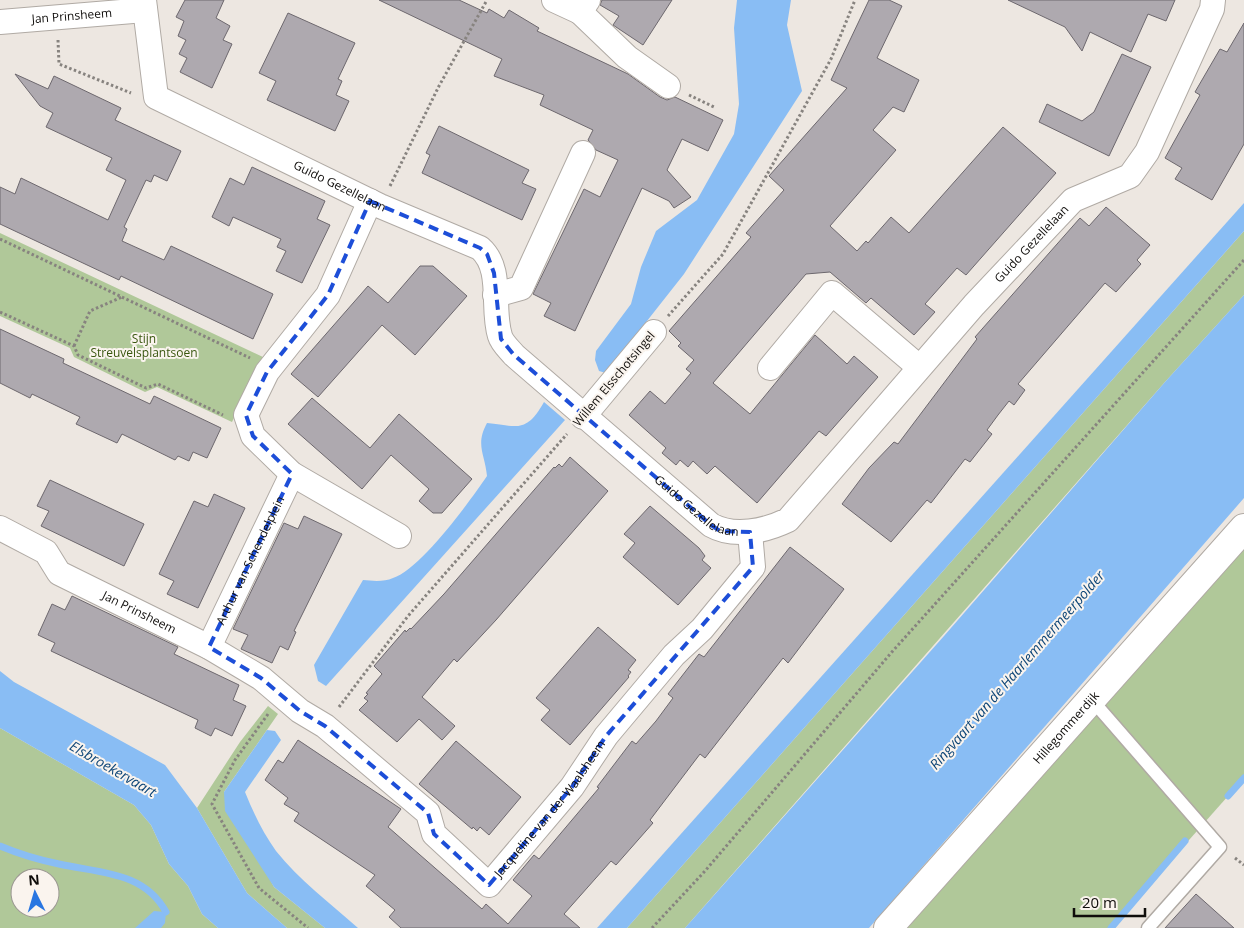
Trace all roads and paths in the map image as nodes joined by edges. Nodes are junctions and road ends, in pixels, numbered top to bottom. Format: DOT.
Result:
graph roads {
  1 [pos="487,0"];
  2 [pos="554,0"];
  3 [pos="855,0"];
  4 [pos="1213,0"];
  5 [pos="144,5"];
  6 [pos="584,6"];
  7 [pos="0,22"];
  8 [pos="59,64"];
  9 [pos="668,86"];
  10 [pos="156,98"];
  11 [pos="716,108"];
  12 [pos="583,153"];
  13 [pos="375,204"];
  14 [pos="0,238"];
  15 [pos="1244,260"];
  16 [pos="495,295"];
  17 [pos="122,297"];
  18 [pos="0,312"];
  19 [pos="654,332"];
  20 [pos="74,346"];
  21 [pos="271,367"];
  22 [pos="919,367"];
  23 [pos="770,368"];
  24 [pos="583,417"];
  25 [pos="231,419"];
  26 [pos="292,474"];
  27 [pos="0,528"];
  28 [pos="1244,528"];
  29 [pos="750,532"];
  30 [pos="398,536"];
  31 [pos="209,647"];
  32 [pos="282,696"];
  33 [pos="1092,700"];
  34 [pos="264,720"];
  35 [pos="325,726"];
  36 [pos="308,928"];
  37 [pos="652,928"];
  38 [pos="888,928"];
  39 [pos="1148,928"];
  1 -- 13 [label="path"];
  2 -- 6 [label="street"];
  3 -- 19 [label="path, Willem Elsschotsingel"];
  4 -- 22 [label="street, Guido Gezellelaan"];
  5 -- 7 [label="street, Jan Prinsheem"];
  5 -- 10 [label="street"];
  6 -- 9 [label="street"];
  8 -- 10 [label="path"];
  9 -- 11 [label="path"];
  10 -- 13 [label="street, Guido Gezellelaan"];
  12 -- 16 [label="street"];
  13 -- 16 [label="street, Guido Gezellelaan"];
  13 -- 21 [label="street"];
  14 -- 17 [label="path"];
  15 -- 37 [label="path"];
  16 -- 24 [label="street, Guido Gezellelaan"];
  17 -- 20 [label="path"];
  17 -- 21 [label="path"];
  18 -- 20 [label="path"];
  19 -- 24 [label="street, Willem Elsschotsingel"];
  20 -- 25 [label="path"];
  21 -- 26 [label="street"];
  22 -- 23 [label="street"];
  22 -- 29 [label="street, Guido Gezellelaan"];
  24 -- 29 [label="street, Guido Gezellelaan"];
  24 -- 35 [label="path, Willem Elsschotsingel"];
  26 -- 30 [label="street"];
  26 -- 31 [label="street, Arthur van Schendelplein"];
  27 -- 31 [label="street, Jan Prinsheem"];
  28 -- 33 [label="street, Hillegommerdijk"];
  29 -- 35 [label="street, Jacqueline van der Waalsheem"];
  31 -- 32 [label="street, Jan Prinsheem"];
  32 -- 35 [label="street, Jacqueline van der Waalsheem"];
  33 -- 38 [label="street, Hillegommerdijk"];
  33 -- 39 [label="lane"];
  34 -- 36 [label="path"];
}
